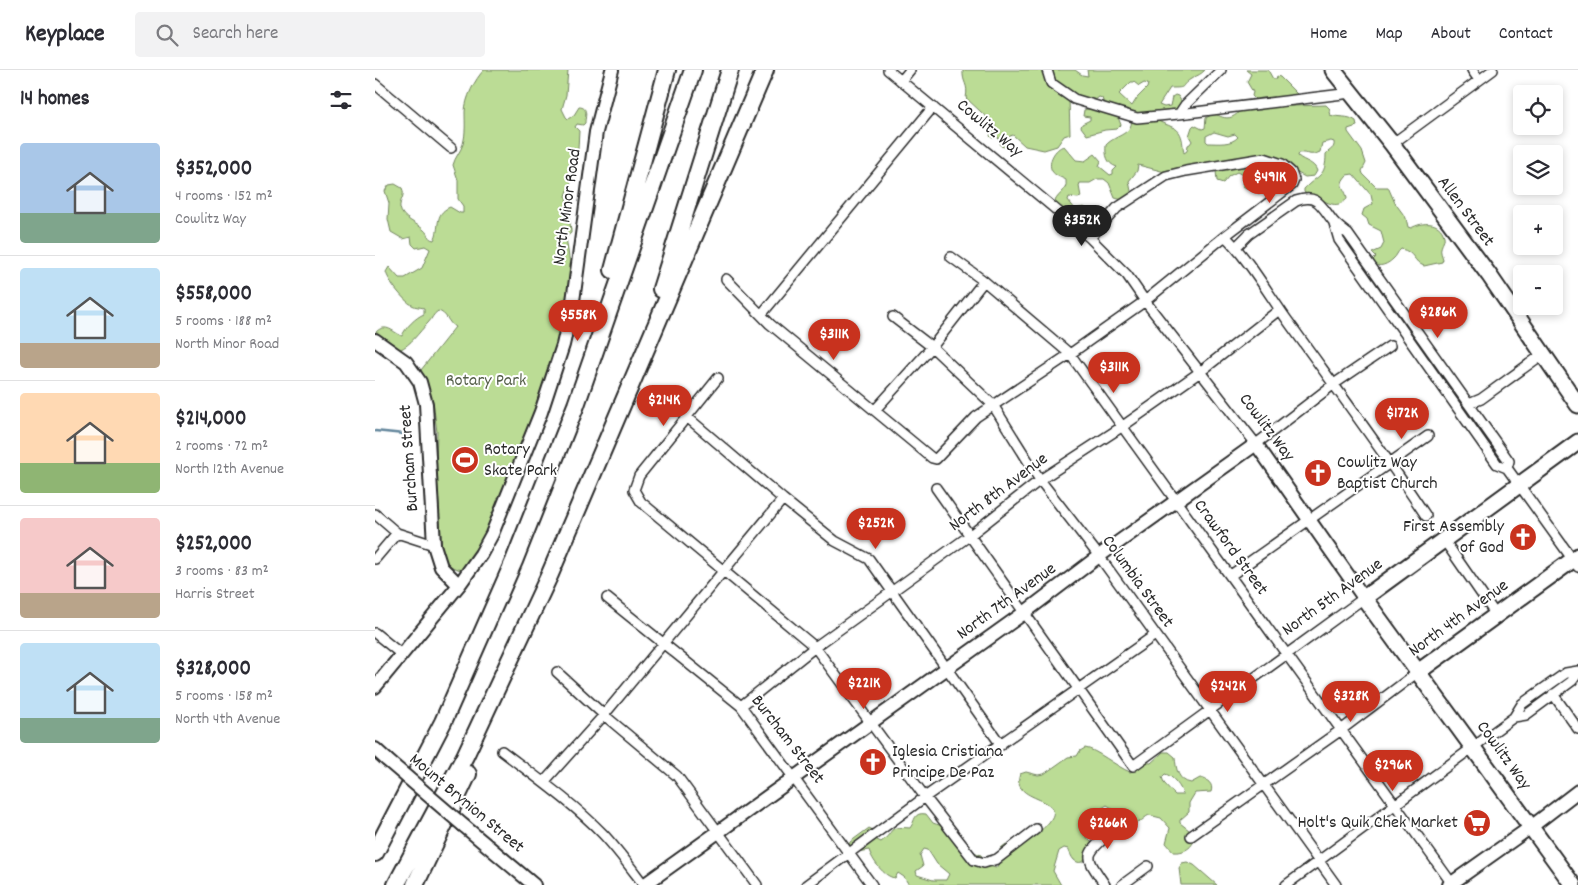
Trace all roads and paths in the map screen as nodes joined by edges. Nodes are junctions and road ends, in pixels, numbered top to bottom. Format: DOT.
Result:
graph roads {
  1 [pos="612,70"];
  2 [pos="667,70"];
  3 [pos="693,70"];
  4 [pos="730,70"];
  5 [pos="765,70"];
  6 [pos="888,70"];
  7 [pos="910,70"];
  8 [pos="1047,70"];
  9 [pos="1221,70"];
  10 [pos="1333,70"];
  11 [pos="1472,70"];
  12 [pos="1493,70"];
  13 [pos="1479,80"];
  14 [pos="901,81"];
  15 [pos="375,84"];
  16 [pos="1351,93"];
  17 [pos="933,107"];
  18 [pos="1179,114"];
  19 [pos="1392,144"];
  20 [pos="451,148"];
  21 [pos="1334,223"];
  22 [pos="1225,236"];
  23 [pos="1090,238"];
  24 [pos="1236,247"];
  25 [pos="951,257"];
  26 [pos="726,279"];
  27 [pos="984,281"];
  28 [pos="1145,301"];
  29 [pos="1279,310"];
  30 [pos="761,315"];
  31 [pos="893,317"];
  32 [pos="375,340"];
  33 [pos="1390,346"];
  34 [pos="932,347"];
  35 [pos="1070,354"];
  36 [pos="1543,354"];
  37 [pos="1199,372"];
  38 [pos="718,378"];
  39 [pos="632,380"];
  40 [pos="1334,384"];
  41 [pos="1469,404"];
  42 [pos="576,405"];
  43 [pos="993,405"];
  44 [pos="1578,405"];
  45 [pos="875,410"];
  46 [pos="687,417"];
  47 [pos="1123,426"];
  48 [pos="1428,436"];
  49 [pos="1578,442"];
  50 [pos="1256,444"];
  51 [pos="1391,462"];
  52 [pos="1507,468"];
  53 [pos="1040,480"];
  54 [pos="1519,485"];
  55 [pos="935,488"];
  56 [pos="783,499"];
  57 [pos="1176,501"];
  58 [pos="375,514"];
  59 [pos="1427,516"];
  60 [pos="1309,520"];
  61 [pos="397,533"];
  62 [pos="969,536"];
  63 [pos="1444,540"];
  64 [pos="434,545"];
  65 [pos="1099,556"];
  66 [pos="375,559"];
  67 [pos="1576,561"];
  68 [pos="724,570"];
  69 [pos="1231,576"];
  70 [pos="459,584"];
  71 [pos="892,591"];
  72 [pos="607,598"];
  73 [pos="1365,598"];
  74 [pos="1024,614"];
  75 [pos="1496,615"];
  76 [pos="375,633"];
  77 [pos="1155,635"];
  78 [pos="663,644"];
  79 [pos="815,647"];
  80 [pos="401,654"];
  81 [pos="1287,654"];
  82 [pos="947,667"];
  83 [pos="557,672"];
  84 [pos="1418,672"];
  85 [pos="1578,672"];
  86 [pos="499,684"];
  87 [pos="375,687"];
  88 [pos="1078,689"];
  89 [pos="1553,694"];
  90 [pos="741,706"];
  91 [pos="1210,709"];
  92 [pos="604,715"];
  93 [pos="1514,717"];
  94 [pos="871,722"];
  95 [pos="1578,729"];
  96 [pos="1341,730"];
  97 [pos="1001,744"];
  98 [pos="1473,748"];
  99 [pos="375,749"];
  100 [pos="502,751"];
  101 [pos="795,777"];
  102 [pos="544,782"];
  103 [pos="1263,785"];
  104 [pos="1578,791"];
  105 [pos="925,797"];
  106 [pos="1396,805"];
  107 [pos="1531,828"];
  108 [pos="1036,829"];
  109 [pos="719,832"];
  110 [pos="1110,832"];
  111 [pos="1191,836"];
  112 [pos="375,853"];
  113 [pos="850,853"];
  114 [pos="1319,861"];
  115 [pos="1148,866"];
  116 [pos="1571,883"];
  117 [pos="1451,884"];
  118 [pos="396,885"];
  119 [pos="415,885"];
  120 [pos="534,885"];
  121 [pos="644,885"];
  122 [pos="757,885"];
  123 [pos="806,885"];
  124 [pos="873,885"];
  125 [pos="1105,885"];
  126 [pos="1122,885"];
  127 [pos="1286,885"];
  128 [pos="1336,885"];
  1 -- 70 [label="street, North Minor Road"];
  2 -- 42 [label="highway"];
  3 -- 42 [label="highway"];
  4 -- 39 [label="highway"];
  5 -- 39 [label="highway"];
  6 -- 14 [label="street, Cowlitz Way"];
  7 -- 14 [label="street"];
  8 -- 18 [label="street"];
  9 -- 18 [label="street"];
  10 -- 16 [label="main road, Allen Street"];
  11 -- 13 [label="street"];
  12 -- 13 [label="street"];
  13 -- 19 [label="street"];
  14 -- 17 [label="street, Cowlitz Way"];
  15 -- 20 [label="street"];
  16 -- 18 [label="street"];
  16 -- 19 [label="main road, Allen Street"];
  17 -- 23 [label="street, Cowlitz Way"];
  17 -- 30 [label="street"];
  19 -- 36 [label="main road, Allen Street"];
  21 -- 24 [label="street"];
  21 -- 41 [label="street"];
  21 -- 52 [label="street"];
  22 -- 23 [label="street"];
  22 -- 24 [label="street"];
  22 -- 28 [label="street"];
  23 -- 28 [label="street, Cowlitz Way"];
  24 -- 29 [label="street"];
  25 -- 27 [label="street, Crawford Street"];
  26 -- 30 [label="street"];
  27 -- 34 [label="street"];
  27 -- 35 [label="street, Crawford Street"];
  28 -- 35 [label="street"];
  28 -- 37 [label="street, Cowlitz Way"];
  29 -- 37 [label="street, North 8th Avenue"];
  29 -- 40 [label="street"];
  30 -- 45 [label="street"];
  31 -- 34 [label="street, Columbia Street"];
  32 -- 64 [label="street, Burcham Street"];
  33 -- 40 [label="street, North 7th Avenue"];
  34 -- 43 [label="street, Columbia Street"];
  34 -- 45 [label="street"];
  35 -- 43 [label="street"];
  35 -- 47 [label="street, Crawford Street"];
  36 -- 41 [label="street"];
  36 -- 44 [label="main road, Allen Street"];
  37 -- 47 [label="street, North 8th Avenue"];
  37 -- 50 [label="street, Cowlitz Way"];
  38 -- 46 [label="street"];
  39 -- 86 [label="highway"];
  40 -- 50 [label="street, North 7th Avenue"];
  40 -- 51 [label="street"];
  41 -- 52 [label="street"];
  42 -- 112 [label="highway"];
  43 -- 45 [label="street"];
  43 -- 53 [label="street, Columbia Street"];
  46 -- 56 [label="street"];
  46 -- 68 [label="street"];
  47 -- 53 [label="street, North 8th Avenue"];
  47 -- 57 [label="street, Crawford Street"];
  48 -- 51 [label="street"];
  49 -- 54 [label="main road, North 5th Avenue"];
  50 -- 57 [label="street, North 7th Avenue"];
  50 -- 60 [label="street, Cowlitz Way"];
  51 -- 59 [label="street"];
  51 -- 60 [label="street"];
  52 -- 54 [label="street"];
  53 -- 62 [label="street, North 8th Avenue"];
  53 -- 65 [label="street, Columbia Street"];
  54 -- 63 [label="main road, North 5th Avenue"];
  54 -- 67 [label="street"];
  55 -- 62 [label="street"];
  56 -- 68 [label="street"];
  56 -- 71 [label="street"];
  57 -- 65 [label="street, North 7th Avenue"];
  57 -- 69 [label="street, Crawford Street"];
  58 -- 61 [label="street"];
  60 -- 69 [label="street"];
  60 -- 73 [label="street, Cowlitz Way"];
  61 -- 64 [label="street"];
  61 -- 66 [label="street"];
  62 -- 71 [label="street, North 8th Avenue"];
  62 -- 74 [label="street"];
  63 -- 73 [label="main road, North 5th Avenue"];
  63 -- 75 [label="street"];
  64 -- 70 [label="street, Burcham Street"];
  65 -- 74 [label="street, North 7th Avenue"];
  65 -- 77 [label="street, Columbia Street"];
  67 -- 75 [label="main road, North 4th Avenue"];
  68 -- 78 [label="street"];
  68 -- 79 [label="street"];
  69 -- 81 [label="street, Crawford Street"];
  70 -- 80 [label="street, North Minor Road"];
  71 -- 79 [label="street, North 8th Avenue"];
  71 -- 82 [label="street"];
  72 -- 78 [label="street, Burcham Street"];
  73 -- 81 [label="street, North 5th Avenue"];
  73 -- 84 [label="main road, Cowlitz Way"];
  74 -- 82 [label="street, North 7th Avenue"];
  74 -- 88 [label="street"];
  75 -- 84 [label="main road, North 4th Avenue"];
  76 -- 80 [label="street"];
  77 -- 88 [label="street"];
  77 -- 91 [label="street, Columbia Street"];
  78 -- 90 [label="street, Burcham Street"];
  78 -- 92 [label="street"];
  79 -- 90 [label="street, North 8th Avenue"];
  79 -- 94 [label="street"];
  80 -- 87 [label="street, North Minor Road"];
  81 -- 91 [label="street, North 5th Avenue"];
  81 -- 96 [label="street, Crawford Street"];
  82 -- 94 [label="street, North 7th Avenue"];
  82 -- 97 [label="street"];
  83 -- 92 [label="street"];
  84 -- 96 [label="street, North 4th Avenue"];
  84 -- 98 [label="main road, Cowlitz Way"];
  85 -- 89 [label="street"];
  85 -- 93 [label="street"];
  86 -- 118 [label="highway"];
  86 -- 119 [label="highway"];
  88 -- 91 [label="street, North 5th Avenue"];
  88 -- 97 [label="street"];
  89 -- 93 [label="street"];
  89 -- 95 [label="street"];
  90 -- 101 [label="street, Burcham Street"];
  91 -- 103 [label="street, Columbia Street"];
  92 -- 102 [label="street"];
  92 -- 109 [label="street"];
  93 -- 98 [label="street"];
  94 -- 101 [label="street, North 7th Avenue"];
  94 -- 105 [label="street"];
  96 -- 103 [label="street, North 4th Avenue"];
  96 -- 106 [label="street, Crawford Street"];
  97 -- 105 [label="street"];
  98 -- 106 [label="street"];
  98 -- 107 [label="main road, Cowlitz Way"];
  99 -- 120 [label="street, Mount Brynion Street, bridge"];
  100 -- 102 [label="street"];
  101 -- 109 [label="street, North 7th Avenue"];
  101 -- 113 [label="street, Burcham Street"];
  102 -- 121 [label="street"];
  103 -- 111 [label="street, North 4th Avenue"];
  103 -- 114 [label="street, Columbia Street"];
  104 -- 107 [label="street"];
  105 -- 108 [label="street"];
  105 -- 113 [label="street"];
  106 -- 114 [label="street"];
  106 -- 117 [label="street, Crawford Street"];
  107 -- 116 [label="main road, Cowlitz Way"];
  107 -- 117 [label="street"];
  109 -- 121 [label="street, North 7th Avenue"];
  109 -- 122 [label="street"];
  110 -- 125 [label="street"];
  113 -- 123 [label="street"];
  113 -- 124 [label="street, Burcham Street"];
  114 -- 127 [label="street"];
  114 -- 128 [label="street, Columbia Street"];
  115 -- 126 [label="street"];
}
